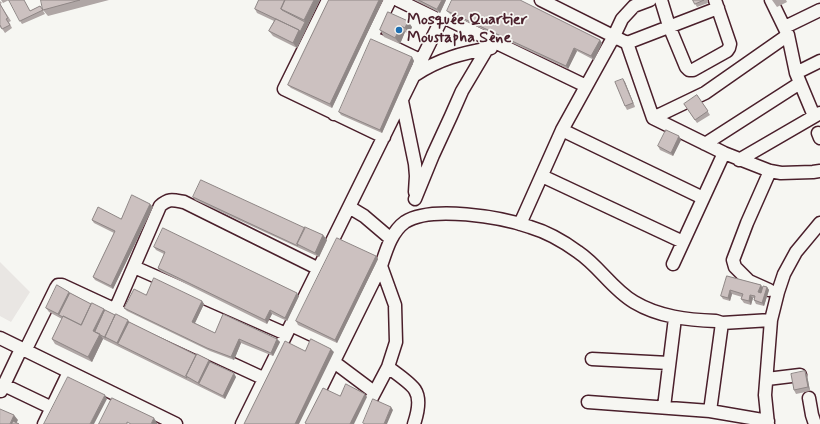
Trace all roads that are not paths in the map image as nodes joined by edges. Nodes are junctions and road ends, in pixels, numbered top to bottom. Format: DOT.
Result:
graph roads {
  1 [pos="328,0"];
  2 [pos="390,0"];
  3 [pos="398,0"];
  4 [pos="451,0"];
  5 [pos="541,0"];
  6 [pos="650,0"];
  7 [pos="661,0"];
  8 [pos="772,0"];
  9 [pos="717,4"];
  10 [pos="820,10"];
  11 [pos="442,19"];
  12 [pos="669,26"];
  13 [pos="787,31"];
  14 [pos="614,36"];
  15 [pos="372,37"];
  16 [pos="627,43"];
  17 [pos="504,46"];
  18 [pos="487,49"];
  19 [pos="422,61"];
  20 [pos="820,62"];
  21 [pos="414,76"];
  22 [pos="798,78"];
  23 [pos="586,86"];
  24 [pos="402,101"];
  25 [pos="334,114"];
  26 [pos="817,114"];
  27 [pos="653,118"];
  28 [pos="562,130"];
  29 [pos="384,137"];
  30 [pos="705,144"];
  31 [pos="724,153"];
  32 [pos="739,160"];
  33 [pos="770,171"];
  34 [pos="820,171"];
  35 [pos="542,176"];
  36 [pos="703,198"];
  37 [pos="415,199"];
  38 [pos="349,207"];
  39 [pos="414,217"];
  40 [pos="820,223"];
  41 [pos="520,224"];
  42 [pos="391,239"];
  43 [pos="683,242"];
  44 [pos="672,264"];
  45 [pos="380,266"];
  46 [pos="134,267"];
  47 [pos="319,269"];
  48 [pos="778,292"];
  49 [pos="116,310"];
  50 [pos="675,318"];
  51 [pos="771,320"];
  52 [pos="722,323"];
  53 [pos="289,330"];
  54 [pos="0,338"];
  55 [pos="340,348"];
  56 [pos="23,350"];
  57 [pos="592,359"];
  58 [pos="334,362"];
  59 [pos="669,363"];
  60 [pos="388,367"];
  61 [pos="69,372"];
  62 [pos="800,375"];
  63 [pos="767,378"];
  64 [pos="265,379"];
  65 [pos="2,389"];
  66 [pos="374,392"];
  67 [pos="116,395"];
  68 [pos="809,398"];
  69 [pos="588,402"];
  70 [pos="110,407"];
  71 [pos="664,407"];
  72 [pos="52,408"];
  73 [pos="710,411"];
  74 [pos="768,422"];
  75 [pos="171,423"];
  76 [pos="44,424"];
  77 [pos="242,424"];
  78 [pos="302,424"];
  79 [pos="358,424"];
  80 [pos="414,424"];
  81 [pos="815,424"];
  1 -- 25 [label="street"];
  2 -- 15 [label="street"];
  3 -- 11 [label="street"];
  4 -- 11 [label="street"];
  5 -- 14 [label="street"];
  6 -- 14 [label="street"];
  7 -- 12 [label="street"];
  8 -- 13 [label="street"];
  9 -- 12 [label="street"];
  9 -- 12 [label="street"];
  10 -- 13 [label="street"];
  11 -- 17 [label="street"];
  11 -- 19 [label="street"];
  12 -- 16 [label="street"];
  13 -- 22 [label="street"];
  13 -- 27 [label="street"];
  14 -- 16 [label="street"];
  14 -- 23 [label="street"];
  15 -- 19 [label="street"];
  15 -- 25 [label="street"];
  16 -- 27 [label="street"];
  17 -- 18 [label="street"];
  17 -- 23 [label="street"];
  18 -- 21 [label="street"];
  18 -- 37 [label="street"];
  19 -- 21 [label="street"];
  20 -- 22 [label="street"];
  21 -- 24 [label="street"];
  22 -- 26 [label="street"];
  22 -- 30 [label="street"];
  23 -- 28 [label="street"];
  24 -- 29 [label="street"];
  24 -- 37 [label="street"];
  25 -- 29 [label="street"];
  26 -- 32 [label="street"];
  27 -- 30 [label="street"];
  28 -- 35 [label="street"];
  28 -- 36 [label="street"];
  29 -- 38 [label="street"];
  30 -- 31 [label="street"];
  31 -- 32 [label="street"];
  31 -- 36 [label="street"];
  32 -- 33 [label="street"];
  33 -- 34 [label="street"];
  33 -- 48 [label="street"];
  35 -- 41 [label="street"];
  35 -- 43 [label="street"];
  36 -- 43 [label="street"];
  37 -- 39 [label="street"];
  38 -- 42 [label="street"];
  38 -- 47 [label="street"];
  39 -- 41 [label="street"];
  39 -- 42 [label="street"];
  40 -- 48 [label="street"];
  41 -- 50 [label="street"];
  42 -- 45 [label="street"];
  43 -- 44 [label="street"];
  45 -- 55 [label="street"];
  45 -- 60 [label="street"];
  46 -- 47 [label="street"];
  46 -- 49 [label="street"];
  46 -- 53 [label="street"];
  47 -- 53 [label="street"];
  48 -- 51 [label="street"];
  49 -- 56 [label="street"];
  49 -- 64 [label="street"];
  50 -- 52 [label="street"];
  50 -- 59 [label="street"];
  51 -- 52 [label="street"];
  51 -- 63 [label="street"];
  52 -- 73 [label="street"];
  53 -- 55 [label="street"];
  53 -- 64 [label="street"];
  54 -- 56 [label="street"];
  55 -- 58 [label="street"];
  56 -- 61 [label="street"];
  56 -- 65 [label="street"];
  57 -- 59 [label="street"];
  58 -- 66 [label="street"];
  58 -- 78 [label="street"];
  59 -- 71 [label="street"];
  60 -- 66 [label="street"];
  60 -- 80 [label="street"];
  61 -- 67 [label="street"];
  61 -- 72 [label="street"];
  62 -- 63 [label="street"];
  63 -- 74 [label="street"];
  64 -- 77 [label="street"];
  65 -- 72 [label="street"];
  66 -- 79 [label="street"];
  67 -- 70 [label="street"];
  67 -- 75 [label="street"];
  68 -- 81 [label="street"];
  69 -- 71 [label="street"];
  71 -- 73 [label="street"];
  72 -- 76 [label="street"];
  73 -- 74 [label="street"];
}
